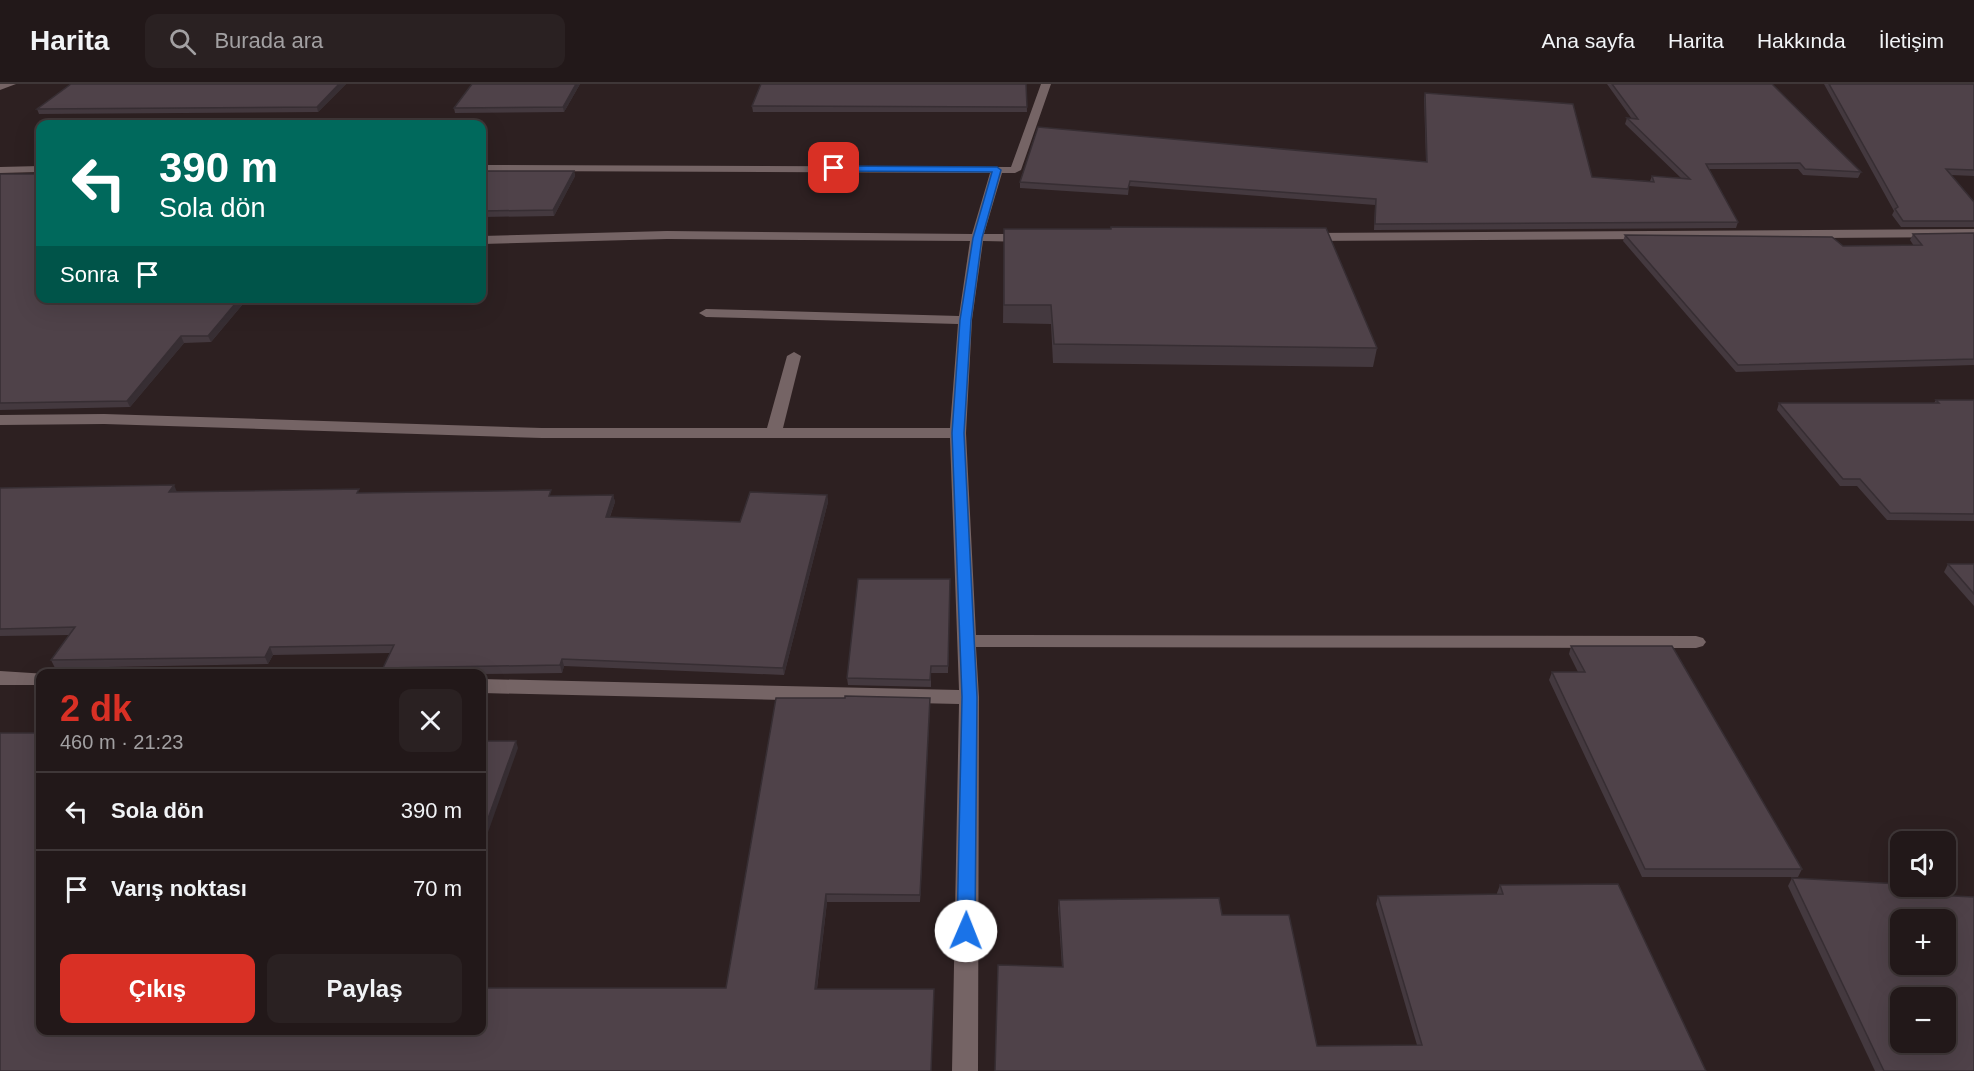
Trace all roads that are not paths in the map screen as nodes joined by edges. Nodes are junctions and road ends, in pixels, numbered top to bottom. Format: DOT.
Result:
graph roads {
  1 [pos="11,84"];
  2 [pos="1046,84"];
  3 [pos="0,87"];
  4 [pos="486,168"];
  5 [pos="0,170"];
  6 [pos="36,170"];
  7 [pos="997,170"];
  8 [pos="1974,233"];
  9 [pos="1298,237"];
  10 [pos="977,238"];
  11 [pos="1037,238"];
  12 [pos="486,240"];
  13 [pos="706,313"];
  14 [pos="965,320"];
  15 [pos="794,356"];
  16 [pos="0,420"];
  17 [pos="774,433"];
  18 [pos="958,433"];
  19 [pos="967,641"];
  20 [pos="1696,642"];
  21 [pos="0,678"];
  22 [pos="36,678"];
  23 [pos="486,686"];
  24 [pos="969,697"];
  25 [pos="964,1071"];
  1 -- 3 [label="street"];
  2 -- 7 [label="street"];
  4 -- 7 [label="street"];
  5 -- 6 [label="street"];
  7 -- 10 [label="street"];
  8 -- 9 [label="street"];
  10 -- 11 [label="street"];
  10 -- 12 [label="street"];
  10 -- 14 [label="street"];
  13 -- 14 [label="street"];
  14 -- 18 [label="street"];
  15 -- 17 [label="street"];
  16 -- 17 [label="street"];
  17 -- 18 [label="street"];
  18 -- 19 [label="street"];
  19 -- 20 [label="street"];
  19 -- 24 [label="street"];
  21 -- 22 [label="street"];
  23 -- 24 [label="street"];
  24 -- 25 [label="street"];
}
